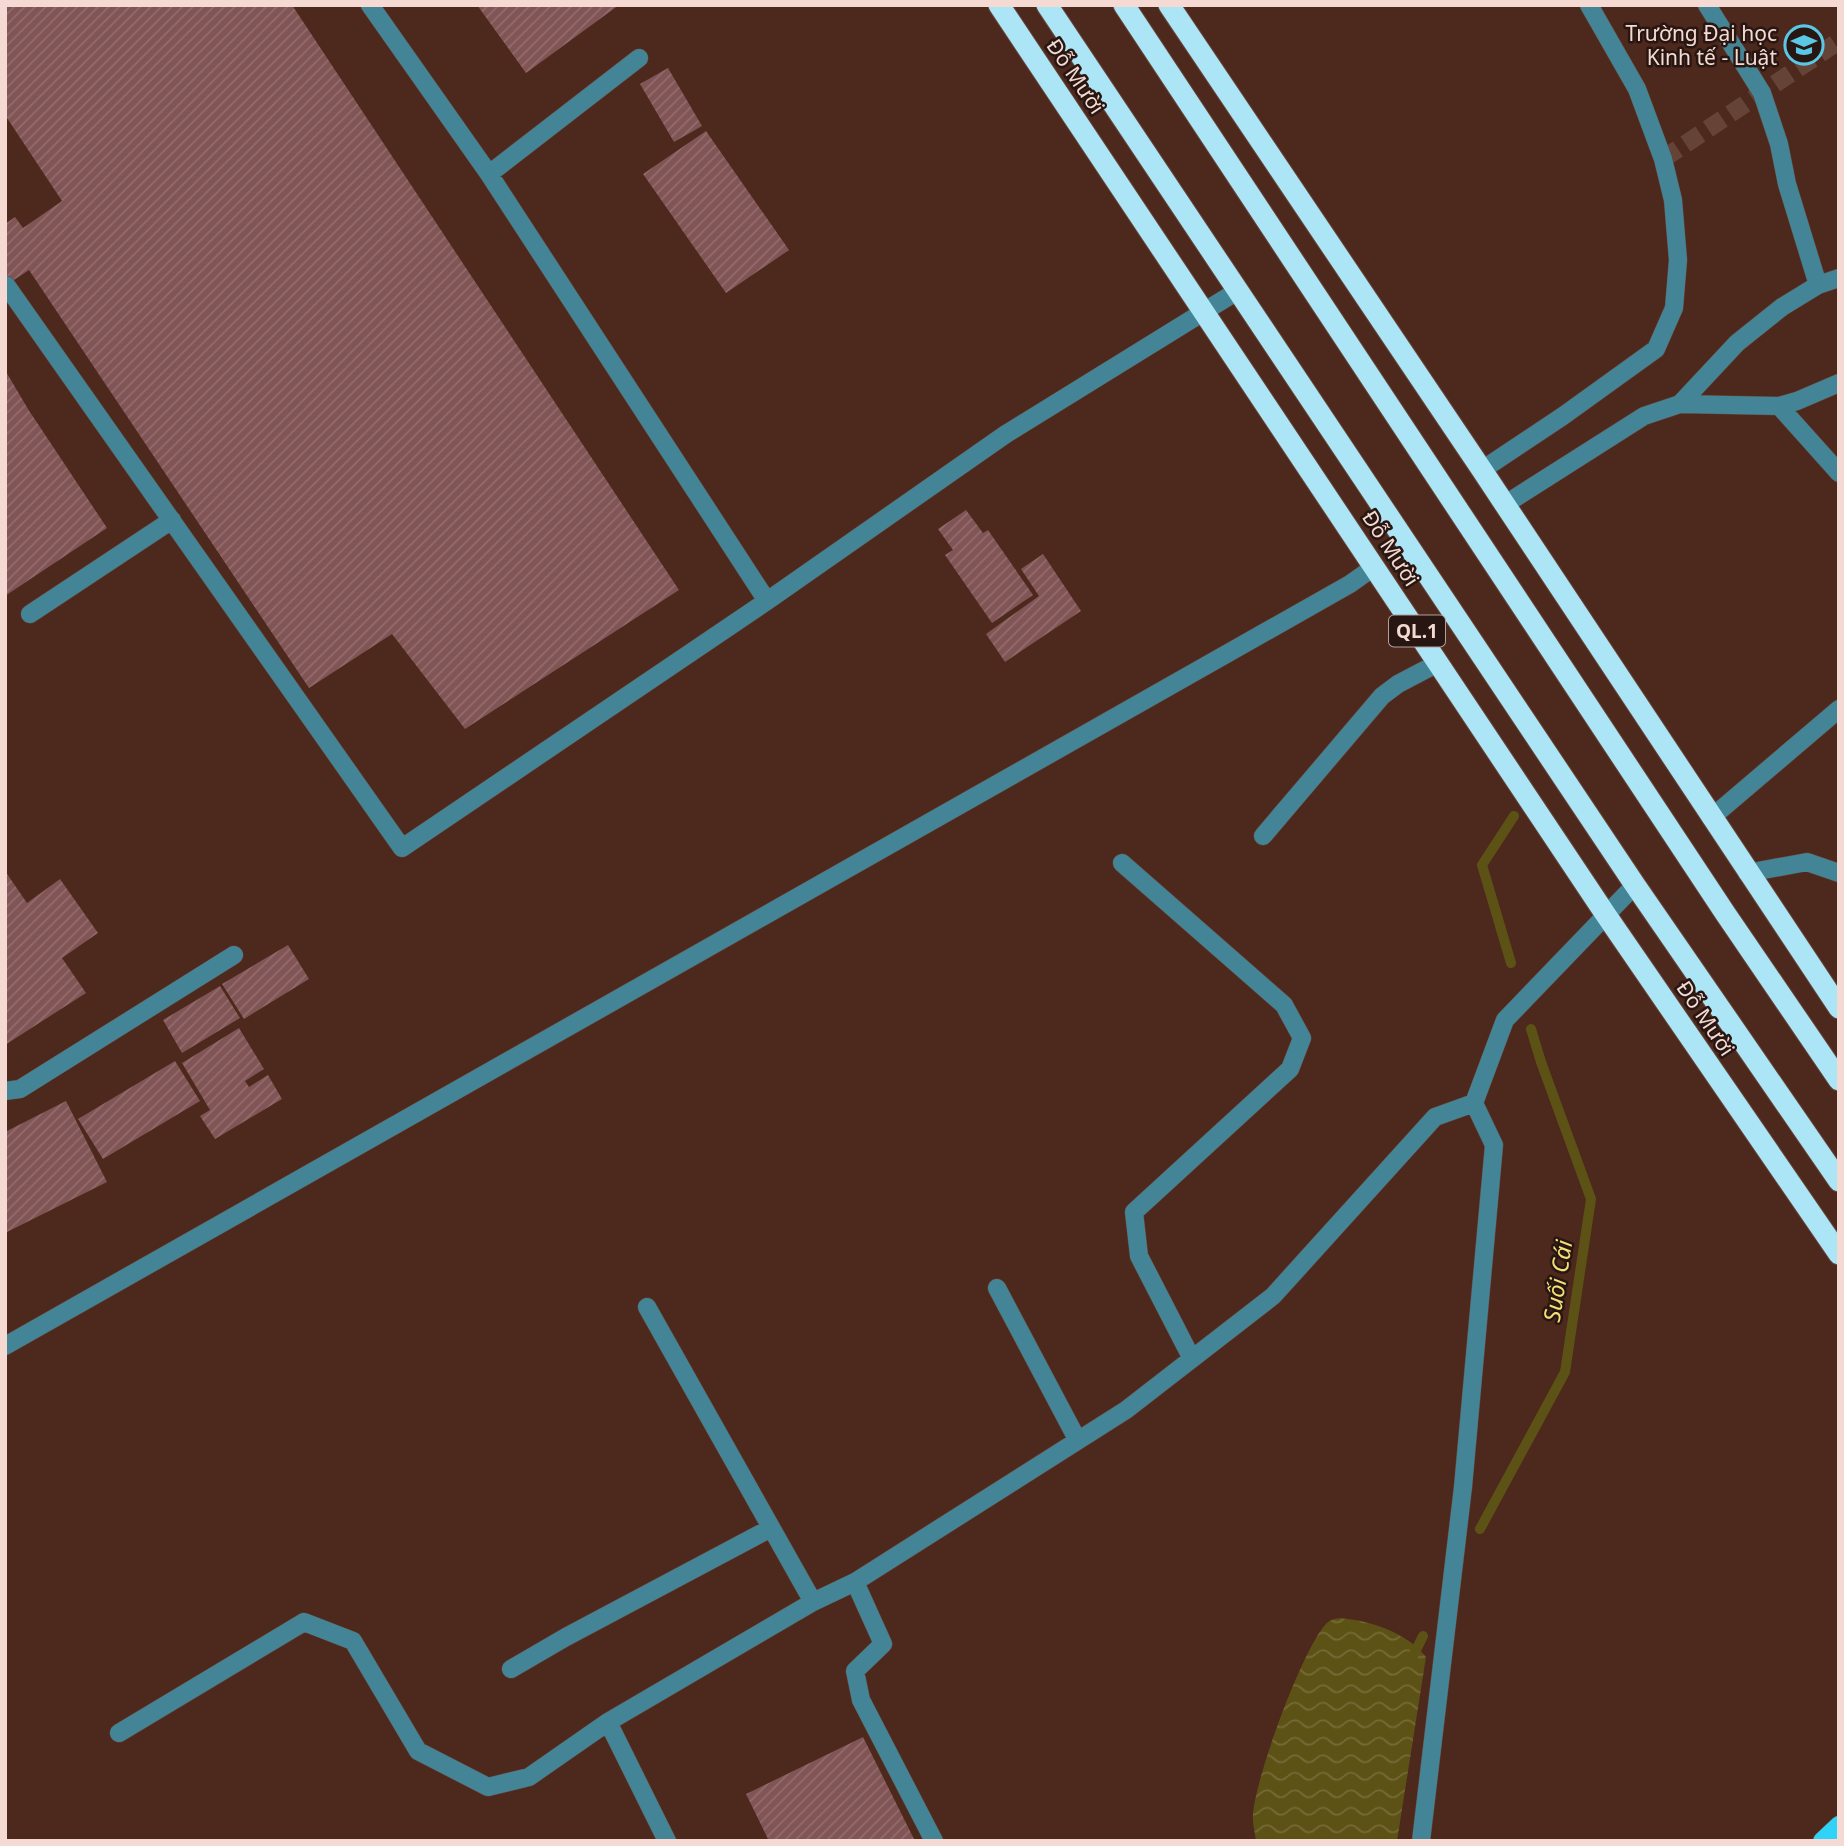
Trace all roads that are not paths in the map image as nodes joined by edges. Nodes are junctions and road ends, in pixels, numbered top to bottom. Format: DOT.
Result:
graph roads {
  1 [pos="370,5"];
  2 [pos="999,5"];
  3 [pos="1047,5"];
  4 [pos="1124,5"];
  5 [pos="1169,5"];
  6 [pos="1589,5"];
  7 [pos="1707,5"];
  8 [pos="639,58"];
  9 [pos="489,174"];
  10 [pos="1839,278"];
  11 [pos="6,285"];
  12 [pos="1818,285"];
  13 [pos="1239,290"];
  14 [pos="1204,310"];
  15 [pos="1839,383"];
  16 [pos="1680,404"];
  17 [pos="1779,406"];
  18 [pos="1482,470"];
  19 [pos="1839,473"];
  20 [pos="1504,505"];
  21 [pos="172,520"];
  22 [pos="1374,567"];
  23 [pos="767,601"];
  24 [pos="30,614"];
  25 [pos="1438,663"];
  26 [pos="1839,709"];
  27 [pos="1711,818"];
  28 [pos="1263,836"];
  29 [pos="1122,863"];
  30 [pos="1747,873"];
  31 [pos="1839,873"];
  32 [pos="1635,885"];
  33 [pos="1606,915"];
  34 [pos="234,955"];
  35 [pos="1839,1008"];
  36 [pos="1839,1080"];
  37 [pos="5,1091"];
  38 [pos="1474,1103"];
  39 [pos="1839,1181"];
  40 [pos="1839,1254"];
  41 [pos="997,1288"];
  42 [pos="647,1307"];
  43 [pos="5,1346"];
  44 [pos="1192,1359"];
  45 [pos="1077,1439"];
  46 [pos="771,1528"];
  47 [pos="855,1582"];
  48 [pos="813,1602"];
  49 [pos="510,1669"];
  50 [pos="608,1722"];
  51 [pos="119,1732"];
  52 [pos="1839,1825"];
  53 [pos="667,1841"];
  54 [pos="934,1841"];
  55 [pos="1422,1841"];
  56 [pos="1822,1841"];
  1 -- 9 [label="street"];
  2 -- 14 [label="highway, Đỗ Mười / QL.1"];
  3 -- 13 [label="highway, Đỗ Mười / QL.1"];
  4 -- 36 [label="highway"];
  5 -- 18 [label="highway"];
  6 -- 18 [label="street"];
  7 -- 12 [label="street"];
  8 -- 9 [label="street"];
  9 -- 23 [label="street"];
  10 -- 12 [label="street"];
  11 -- 21 [label="street"];
  12 -- 16 [label="street"];
  13 -- 14 [label="street"];
  13 -- 32 [label="highway, Đỗ Mười / QL.1"];
  14 -- 22 [label="highway, Đỗ Mười / QL.1"];
  14 -- 23 [label="street"];
  15 -- 17 [label="street"];
  16 -- 17 [label="street"];
  16 -- 20 [label="street"];
  17 -- 19 [label="street"];
  18 -- 20 [label="highway"];
  20 -- 27 [label="highway"];
  21 -- 23 [label="street"];
  21 -- 24 [label="street"];
  22 -- 25 [label="highway, Đỗ Mười / QL.1"];
  22 -- 43 [label="street"];
  25 -- 28 [label="street"];
  25 -- 33 [label="highway, Đỗ Mười / QL.1"];
  26 -- 27 [label="street"];
  27 -- 30 [label="highway"];
  29 -- 44 [label="street"];
  30 -- 31 [label="street"];
  30 -- 35 [label="highway"];
  32 -- 33 [label="street"];
  32 -- 39 [label="highway, Đỗ Mười / QL.1"];
  33 -- 38 [label="street"];
  33 -- 40 [label="highway, Đỗ Mười / QL.1"];
  34 -- 37 [label="street"];
  38 -- 44 [label="street"];
  38 -- 55 [label="street"];
  41 -- 45 [label="street"];
  42 -- 46 [label="street"];
  44 -- 45 [label="street"];
  45 -- 47 [label="street"];
  46 -- 48 [label="street"];
  46 -- 49 [label="street"];
  47 -- 48 [label="street"];
  47 -- 54 [label="street"];
  48 -- 50 [label="street"];
  50 -- 51 [label="street"];
  50 -- 53 [label="street"];
  52 -- 56 [label="main road"];
}
